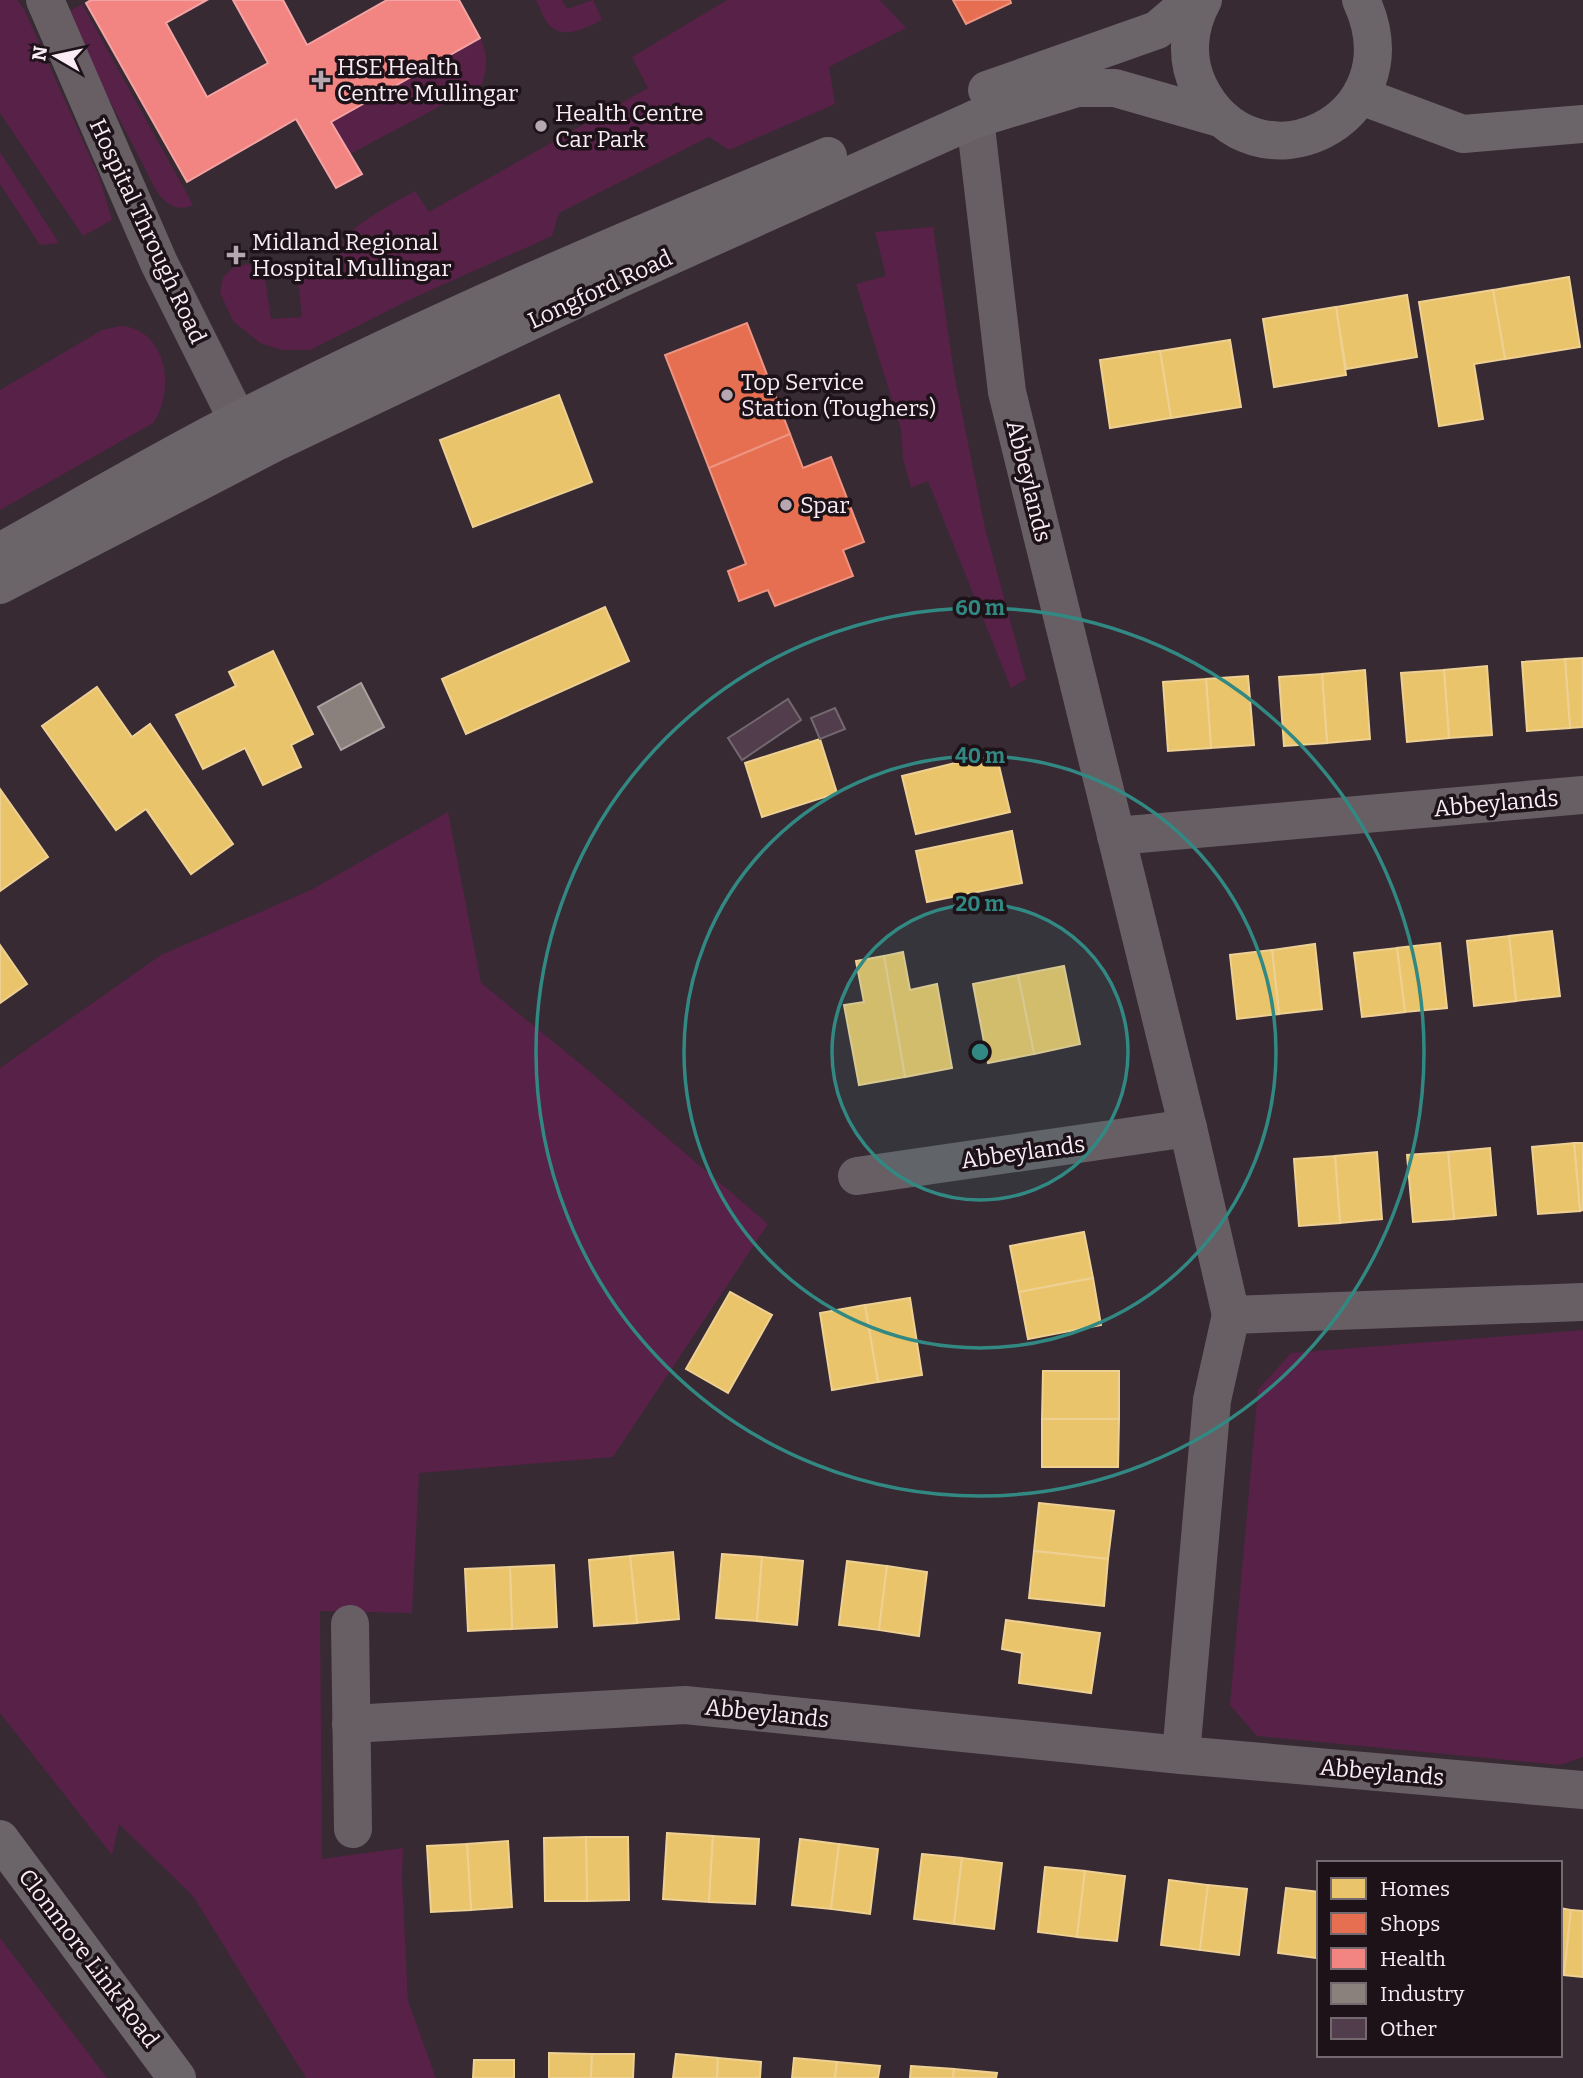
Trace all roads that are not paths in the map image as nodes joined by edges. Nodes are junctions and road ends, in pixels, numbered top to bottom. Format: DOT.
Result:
graph roads {
  1 [pos="45,0"];
  2 [pos="1192,0"];
  3 [pos="1203,0"];
  4 [pos="1361,0"];
  5 [pos="1362,96"];
  6 [pos="975,119"];
  7 [pos="1223,119"];
  8 [pos="1583,124"];
  9 [pos="783,204"];
  10 [pos="634,239"];
  11 [pos="403,382"];
  12 [pos="233,424"];
  13 [pos="0,552"];
  14 [pos="0,586"];
  15 [pos="1583,795"];
  16 [pos="1116,836"];
  17 [pos="1188,1128"];
  18 [pos="857,1176"];
  19 [pos="1583,1302"];
  20 [pos="1231,1315"];
  21 [pos="350,1624"];
  22 [pos="351,1724"];
  23 [pos="1181,1755"];
  24 [pos="1583,1790"];
  25 [pos="353,1829"];
  26 [pos="0,1839"];
  27 [pos="177,2078"];
  1 -- 12 [label="street, Hospital Through Road"];
  2 -- 10 [label="street"];
  3 -- 7 [label="street"];
  4 -- 5 [label="street"];
  5 -- 7 [label="street"];
  5 -- 8 [label="street"];
  6 -- 7 [label="street, Longford Road"];
  6 -- 9 [label="street, Longford Road"];
  6 -- 16 [label="street, Abbeylands"];
  9 -- 10 [label="street"];
  9 -- 11 [label="street, Longford Road"];
  10 -- 12 [label="street"];
  11 -- 12 [label="street"];
  11 -- 14 [label="street, Longford Road"];
  12 -- 13 [label="street"];
  15 -- 16 [label="street, Abbeylands"];
  16 -- 17 [label="street, Abbeylands"];
  17 -- 18 [label="street, Abbeylands"];
  17 -- 20 [label="street, Abbeylands"];
  19 -- 20 [label="street"];
  20 -- 23 [label="street, Abbeylands"];
  21 -- 22 [label="street"];
  22 -- 23 [label="street, Abbeylands"];
  22 -- 25 [label="street"];
  23 -- 24 [label="street, Abbeylands"];
  26 -- 27 [label="street, Clonmore Link Road"];
}
